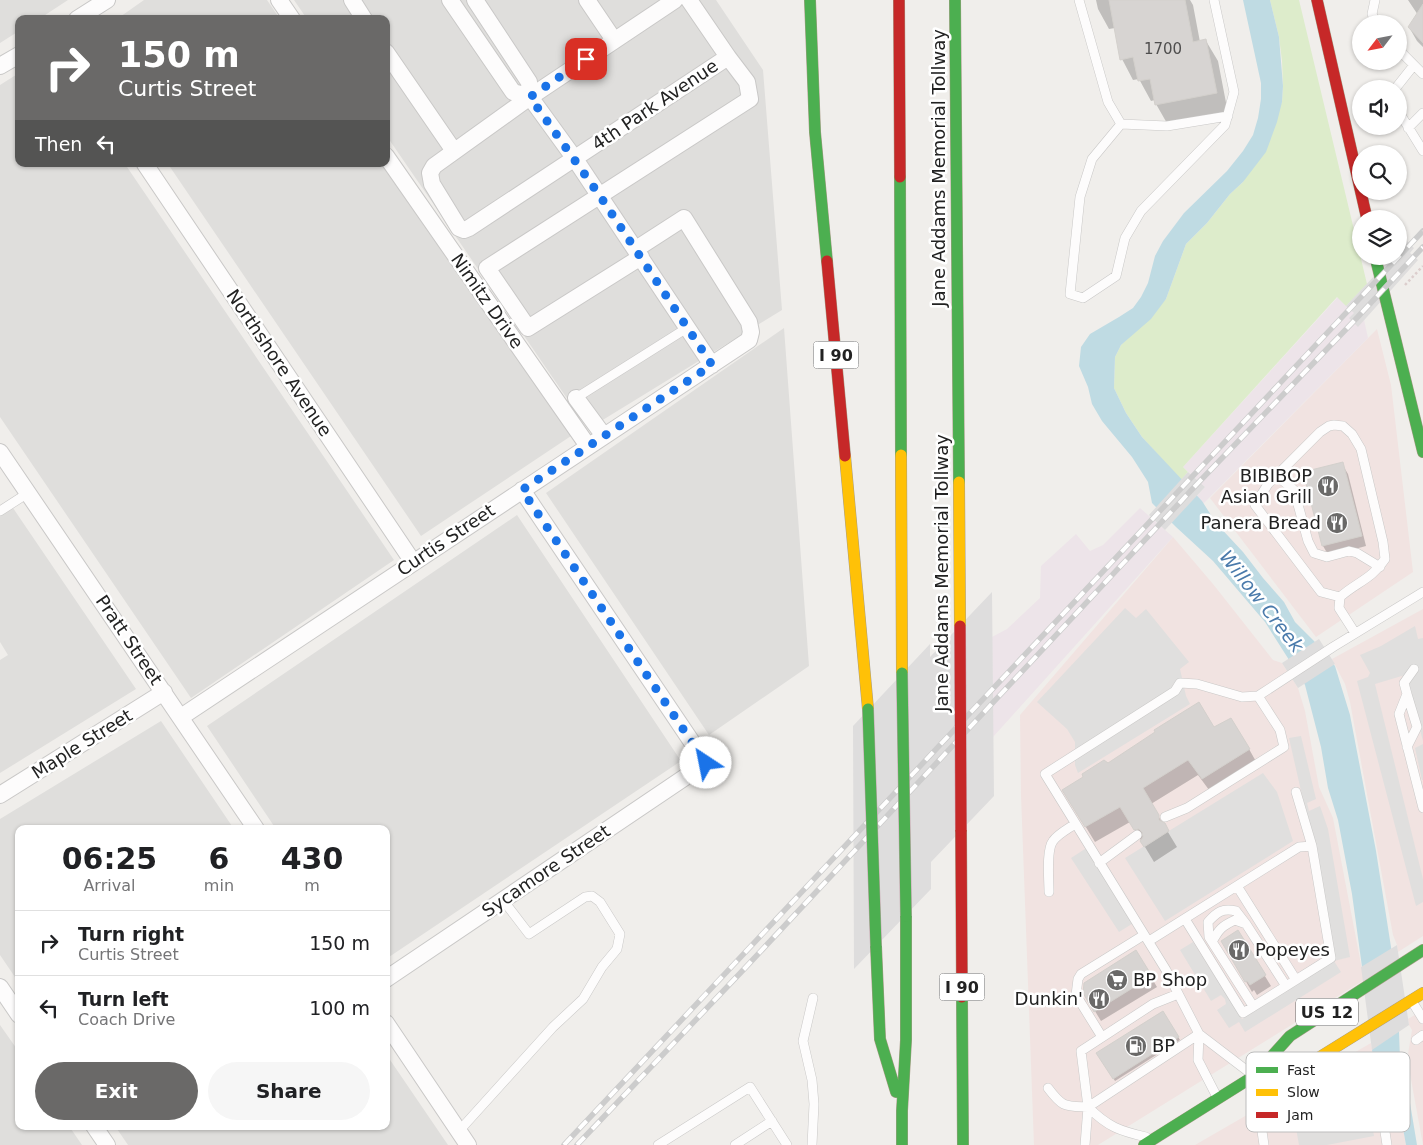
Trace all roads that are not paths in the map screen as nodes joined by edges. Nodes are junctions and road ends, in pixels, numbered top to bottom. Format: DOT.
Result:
graph roads {
  1 [pos="107,0"];
  2 [pos="279,0"];
  3 [pos="352,0"];
  4 [pos="450,0"];
  5 [pos="475,0"];
  6 [pos="587,0"];
  7 [pos="675,0"];
  8 [pos="689,0"];
  9 [pos="810,0"];
  10 [pos="899,0"];
  11 [pos="955,0"];
  12 [pos="1079,0"];
  13 [pos="1214,0"];
  14 [pos="1318,0"];
  15 [pos="1374,0"];
  16 [pos="83,15"];
  17 [pos="289,15"];
  18 [pos="361,15"];
  19 [pos="1373,15"];
  20 [pos="614,40"];
  21 [pos="15,57"];
  22 [pos="728,57"];
  23 [pos="390,58"];
  24 [pos="1408,59"];
  25 [pos="1414,65"];
  26 [pos="0,66"];
  27 [pos="1423,74"];
  28 [pos="1402,80"];
  29 [pos="530,97"];
  30 [pos="1423,112"];
  31 [pos="1228,116"];
  32 [pos="1121,124"];
  33 [pos="1408,128"];
  34 [pos="454,151"];
  35 [pos="1423,151"];
  36 [pos="575,158"];
  37 [pos="390,162"];
  38 [pos="147,167"];
  39 [pos="600,196"];
  40 [pos="1365,210"];
  41 [pos="639,253"];
  42 [pos="1377,265"];
  43 [pos="687,328"];
  44 [pos="712,365"];
  45 [pos="576,398"];
  46 [pos="604,436"];
  47 [pos="1422,440"];
  48 [pos="588,446"];
  49 [pos="0,452"];
  50 [pos="1423,452"];
  51 [pos="1276,475"];
  52 [pos="522,490"];
  53 [pos="28,493"];
  54 [pos="0,511"];
  55 [pos="413,562"];
  56 [pos="1380,567"];
  57 [pos="1423,592"];
  58 [pos="1340,597"];
  59 [pos="1355,633"];
  60 [pos="1414,669"];
  61 [pos="164,692"];
  62 [pos="1407,694"];
  63 [pos="1258,696"];
  64 [pos="181,717"];
  65 [pos="1407,747"];
  66 [pos="1296,792"];
  67 [pos="0,795"];
  68 [pos="1423,808"];
  69 [pos="1164,817"];
  70 [pos="1075,824"];
  71 [pos="253,825"];
  72 [pos="1137,835"];
  73 [pos="1312,846"];
  74 [pos="1099,863"];
  75 [pos="1237,886"];
  76 [pos="1049,892"];
  77 [pos="503,900"];
  78 [pos="1185,919"];
  79 [pos="1246,924"];
  80 [pos="1147,938"];
  81 [pos="1212,942"];
  82 [pos="1423,950"];
  83 [pos="390,976"];
  84 [pos="1296,980"];
  85 [pos="1286,986"];
  86 [pos="0,987"];
  87 [pos="1423,993"];
  88 [pos="1178,994"];
  89 [pos="813,998"];
  90 [pos="1409,1002"];
  91 [pos="1153,1004"];
  92 [pos="1253,1006"];
  93 [pos="15,1009"];
  94 [pos="1159,1013"];
  95 [pos="1138,1014"];
  96 [pos="1423,1019"];
  97 [pos="1144,1022"];
  98 [pos="1123,1024"];
  99 [pos="390,1029"];
  100 [pos="1128,1032"];
  101 [pos="1199,1034"];
  102 [pos="1104,1036"];
  103 [pos="1110,1044"];
  104 [pos="1276,1052"];
  105 [pos="1328,1052"];
  106 [pos="1246,1070"];
  107 [pos="1246,1081"];
  108 [pos="1048,1088"];
  109 [pos="1218,1098"];
  110 [pos="1088,1107"];
  111 [pos="902,1112"];
  112 [pos="772,1121"];
  113 [pos="97,1130"];
  114 [pos="458,1131"];
  115 [pos="1262,1132"];
  116 [pos="1385,1132"];
  117 [pos="1149,1142"];
  118 [pos="107,1145"];
  119 [pos="468,1145"];
  120 [pos="658,1145"];
  121 [pos="735,1145"];
  122 [pos="787,1145"];
  123 [pos="812,1145"];
  124 [pos="902,1145"];
  125 [pos="963,1145"];
  126 [pos="1085,1145"];
  127 [pos="1264,1145"];
  128 [pos="1387,1145"];
  1 -- 16 [label="street"];
  2 -- 17 [label="street"];
  3 -- 18 [label="street"];
  4 -- 29 [label="street"];
  5 -- 29 [label="street"];
  6 -- 20 [label="street"];
  7 -- 20 [label="street"];
  8 -- 22 [label="street"];
  9 -- 111 [label="main road, I 90, bridge"];
  10 -- 111 [label="main road, I 90, bridge"];
  11 -- 125 [label="main road, Jane Addams Memorial Tollway / I 90, bridge"];
  12 -- 32 [label="lane"];
  13 -- 31 [label="lane"];
  14 -- 40 [label="main road"];
  15 -- 19 [label="lane"];
  20 -- 29 [label="street"];
  21 -- 26 [label="street"];
  22 -- 36 [label="street, 4th Park Avenue"];
  22 -- 39 [label="street"];
  23 -- 34 [label="street"];
  24 -- 25 [label="lane"];
  25 -- 27 [label="lane"];
  25 -- 28 [label="lane"];
  29 -- 34 [label="street"];
  29 -- 36 [label="street"];
  30 -- 33 [label="lane"];
  31 -- 32 [label="lane"];
  31 -- 32 [label="lane"];
  33 -- 35 [label="lane"];
  34 -- 36 [label="street, 4th Park Avenue"];
  36 -- 39 [label="street"];
  37 -- 48 [label="street, Nimitz Drive"];
  38 -- 55 [label="street, Northshore Avenue"];
  39 -- 41 [label="street"];
  39 -- 41 [label="street"];
  41 -- 43 [label="street"];
  41 -- 44 [label="street, Curtis Street"];
  42 -- 47 [label="main road"];
  43 -- 44 [label="street"];
  43 -- 45 [label="lane"];
  44 -- 46 [label="street, Curtis Street"];
  45 -- 46 [label="street"];
  46 -- 48 [label="street, Curtis Street"];
  47 -- 50 [label="main road"];
  48 -- 52 [label="street, Curtis Street"];
  49 -- 53 [label="street, Pratt Street"];
  51 -- 56 [label="lane"];
  51 -- 56 [label="lane"];
  51 -- 58 [label="lane"];
  52 -- 55 [label="street, Curtis Street"];
  52 -- 77 [label="street, Sycamore Street"];
  53 -- 54 [label="lane"];
  53 -- 61 [label="street, Pratt Street"];
  55 -- 64 [label="street, Curtis Street"];
  56 -- 58 [label="lane"];
  57 -- 59 [label="lane"];
  58 -- 59 [label="lane"];
  59 -- 63 [label="lane"];
  60 -- 62 [label="lane"];
  61 -- 64 [label="street, Pratt Street"];
  61 -- 67 [label="street, Maple Street"];
  62 -- 65 [label="lane"];
  62 -- 65 [label="lane"];
  63 -- 69 [label="lane"];
  63 -- 70 [label="lane"];
  64 -- 71 [label="street, Pratt Street"];
  65 -- 68 [label="lane"];
  66 -- 73 [label="lane"];
  70 -- 74 [label="lane"];
  70 -- 76 [label="lane"];
  72 -- 74 [label="lane"];
  73 -- 75 [label="lane"];
  73 -- 84 [label="lane"];
  74 -- 80 [label="lane"];
  75 -- 78 [label="lane"];
  75 -- 84 [label="lane"];
  77 -- 83 [label="street, Sycamore Street"];
  77 -- 114 [label="lane"];
  78 -- 80 [label="lane"];
  78 -- 92 [label="lane"];
  79 -- 81 [label="lane"];
  79 -- 81 [label="lane"];
  79 -- 85 [label="lane"];
  80 -- 88 [label="lane"];
  80 -- 102 [label="lane"];
  81 -- 92 [label="lane"];
  82 -- 104 [label="main road, US 12"];
  84 -- 85 [label="lane"];
  85 -- 92 [label="lane"];
  86 -- 93 [label="street"];
  87 -- 90 [label="main road, US 12"];
  88 -- 91 [label="lane"];
  88 -- 101 [label="lane"];
  89 -- 123 [label="lane"];
  90 -- 96 [label="lane"];
  90 -- 105 [label="main road, US 12"];
  91 -- 94 [label="lane"];
  91 -- 95 [label="lane"];
  95 -- 97 [label="lane"];
  95 -- 98 [label="lane"];
  98 -- 100 [label="lane"];
  98 -- 102 [label="lane"];
  99 -- 114 [label="street"];
  101 -- 106 [label="lane"];
  101 -- 109 [label="lane"];
  101 -- 110 [label="lane"];
  102 -- 103 [label="lane"];
  102 -- 110 [label="lane"];
  107 -- 109 [label="main road, US 12"];
  108 -- 110 [label="lane"];
  109 -- 117 [label="main road, US 12"];
  110 -- 117 [label="lane"];
  110 -- 126 [label="lane"];
  111 -- 124 [label="main road, I 90"];
  112 -- 120 [label="lane"];
  112 -- 121 [label="lane"];
  112 -- 122 [label="lane"];
  113 -- 118 [label="street"];
  114 -- 119 [label="street"];
  115 -- 127 [label="lane"];
  116 -- 128 [label="lane"];
}
